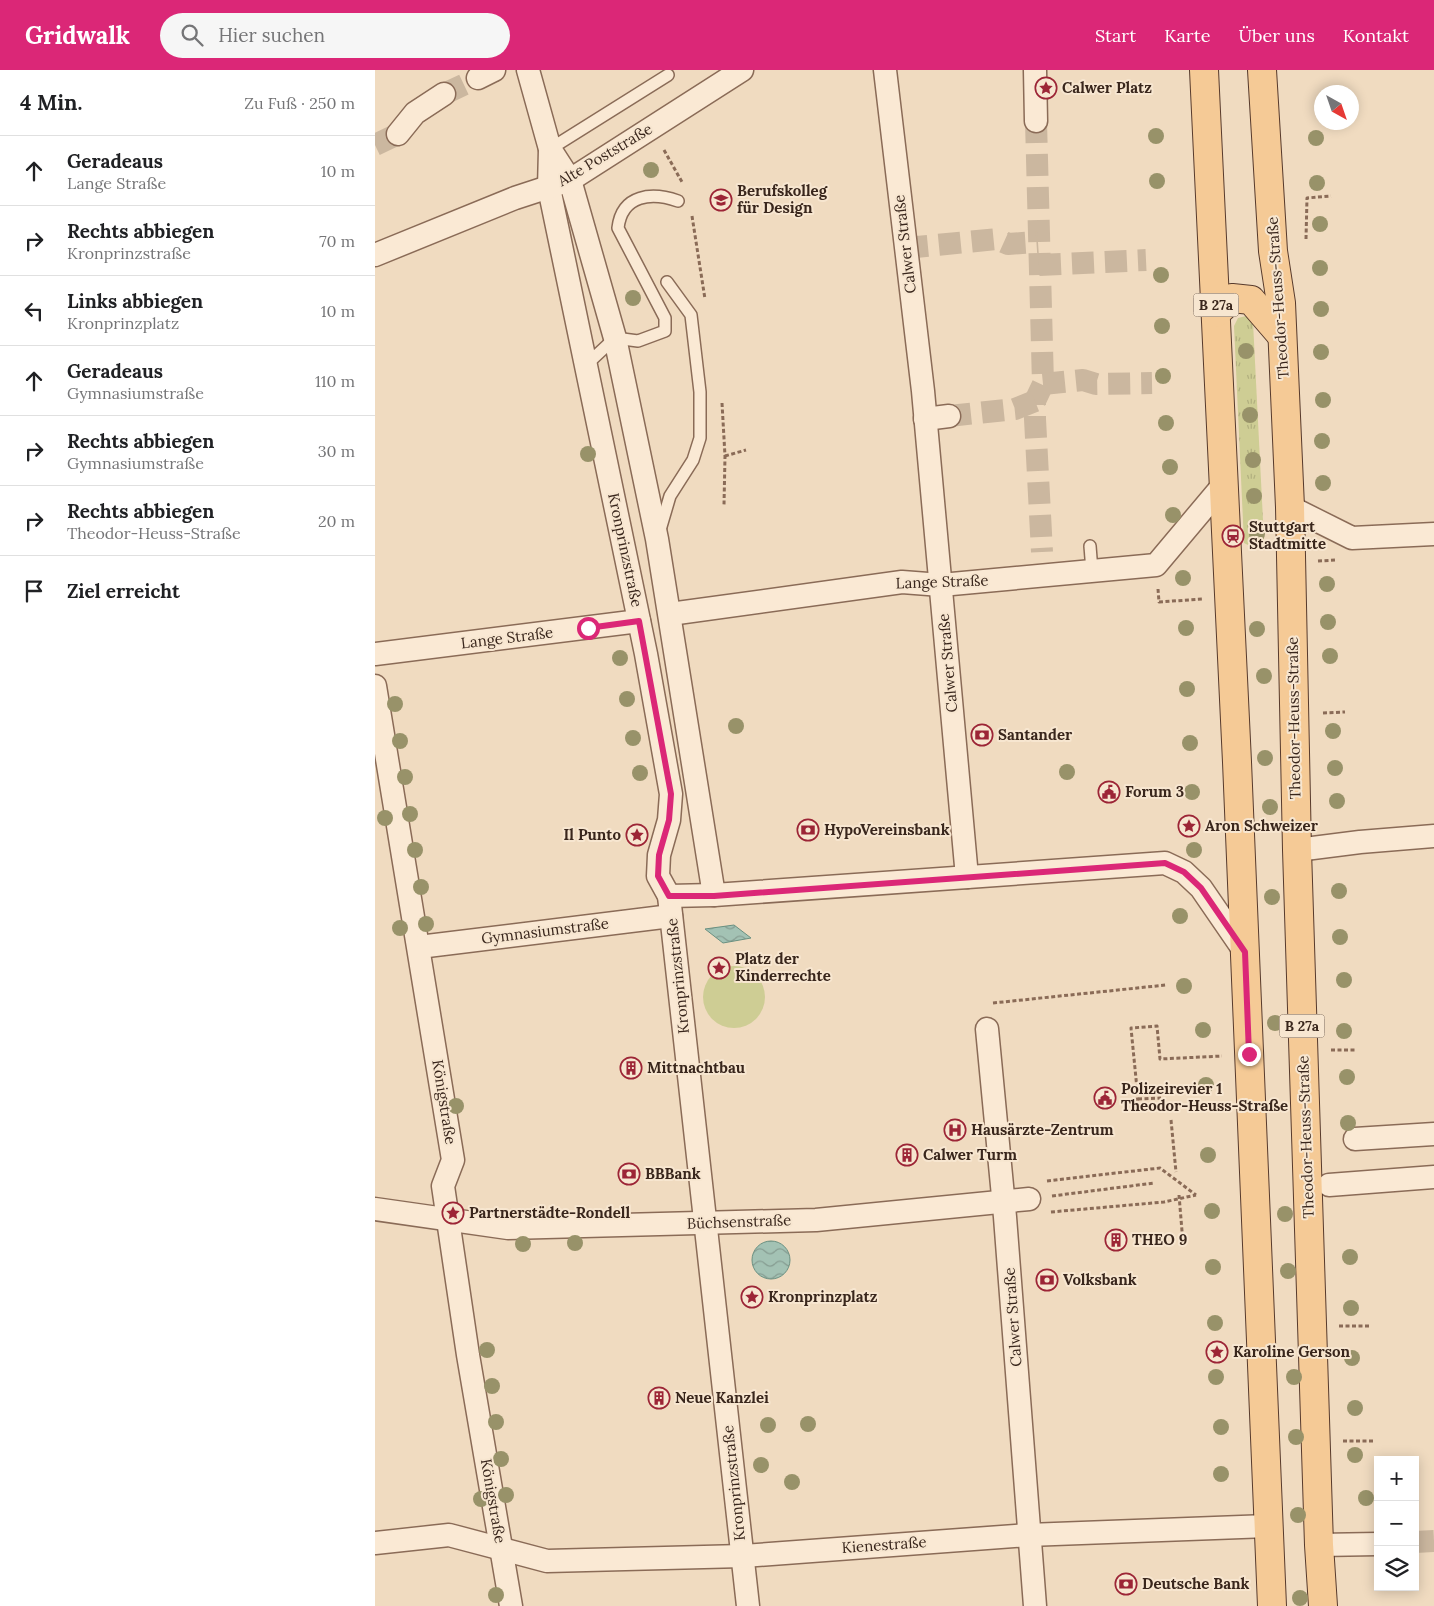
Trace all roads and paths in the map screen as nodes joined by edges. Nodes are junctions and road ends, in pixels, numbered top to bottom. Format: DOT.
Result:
graph roads {
  1 [pos="527,70"];
  2 [pos="742,70"];
  3 [pos="885,70"];
  4 [pos="1035,70"];
  5 [pos="1204,70"];
  6 [pos="1262,70"];
  7 [pos="668,75"];
  8 [pos="444,94"];
  9 [pos="1036,121"];
  10 [pos="398,134"];
  11 [pos="549,149"];
  12 [pos="559,184"];
  13 [pos="1331,196"];
  14 [pos="678,201"];
  15 [pos="1306,239"];
  16 [pos="375,255"];
  17 [pos="667,282"];
  18 [pos="1216,314"];
  19 [pos="1282,336"];
  20 [pos="615,338"];
  21 [pos="586,365"];
  22 [pos="949,416"];
  23 [pos="925,419"];
  24 [pos="746,450"];
  25 [pos="725,456"];
  26 [pos="1225,484"];
  27 [pos="1291,507"];
  28 [pos="1434,534"];
  29 [pos="657,539"];
  30 [pos="1090,546"];
  31 [pos="1092,570"];
  32 [pos="941,585"];
  33 [pos="670,614"];
  34 [pos="639,621"];
  35 [pos="375,654"];
  36 [pos="646,654"];
  37 [pos="375,686"];
  38 [pos="1434,836"];
  39 [pos="1297,850"];
  40 [pos="967,877"];
  41 [pos="714,896"];
  42 [pos="670,906"];
  43 [pos="419,947"];
  44 [pos="1245,952"];
  45 [pos="1166,984"];
  46 [pos="985,1004"];
  47 [pos="987,1029"];
  48 [pos="1249,1054"];
  49 [pos="1161,1098"];
  50 [pos="1138,1099"];
  51 [pos="1129,1100"];
  52 [pos="1171,1120"];
  53 [pos="1434,1134"];
  54 [pos="1355,1139"];
  55 [pos="1176,1172"];
  56 [pos="1434,1177"];
  57 [pos="1045,1181"];
  58 [pos="1154,1183"];
  59 [pos="1329,1185"];
  60 [pos="1179,1195"];
  61 [pos="1029,1200"];
  62 [pos="1003,1202"];
  63 [pos="375,1209"];
  64 [pos="1049,1212"];
  65 [pos="448,1219"];
  66 [pos="705,1222"];
  67 [pos="1183,1243"];
  68 [pos="1267,1526"];
  69 [pos="1028,1535"];
  70 [pos="375,1543"];
  71 [pos="1374,1544"];
  72 [pos="1319,1545"];
  73 [pos="502,1548"];
  74 [pos="743,1556"];
  75 [pos="511,1606"];
  76 [pos="749,1606"];
  77 [pos="1035,1606"];
  78 [pos="1272,1606"];
  79 [pos="1323,1606"];
  1 -- 11 [label="street, Kronprinzstraße"];
  2 -- 12 [label="street, Alte Poststraße"];
  3 -- 23 [label="street, Calwer Straße"];
  4 -- 9 [label="street"];
  5 -- 18 [label="main road, B 27a"];
  6 -- 19 [label="main road, Theodor-Heuss-Straße / B 27a"];
  7 -- 11 [label="lane"];
  8 -- 10 [label="street"];
  11 -- 12 [label="street, Kronprinzstraße"];
  12 -- 16 [label="street, Alte Poststraße"];
  12 -- 20 [label="street, Kronprinzstraße"];
  12 -- 21 [label="street, Kronprinzstraße"];
  13 -- 15 [label="path"];
  14 -- 20 [label="lane"];
  17 -- 29 [label="lane"];
  18 -- 19 [label="main road"];
  18 -- 26 [label="main road, B 27a"];
  19 -- 27 [label="main road, Theodor-Heuss-Straße / B 27a"];
  20 -- 21 [label="lane"];
  20 -- 29 [label="street, Kronprinzstraße"];
  21 -- 34 [label="street, Kronprinzstraße"];
  22 -- 23 [label="street"];
  23 -- 32 [label="street, Calwer Straße"];
  24 -- 25 [label="path"];
  26 -- 31 [label="street, Lange Straße"];
  26 -- 44 [label="main road, B 27a"];
  27 -- 28 [label="street"];
  27 -- 39 [label="main road, Theodor-Heuss-Straße / B 27a"];
  29 -- 33 [label="street, Kronprinzstraße"];
  30 -- 31 [label="lane"];
  31 -- 32 [label="street, Lange Straße"];
  32 -- 33 [label="street, Lange Straße"];
  32 -- 40 [label="street, Calwer Straße"];
  33 -- 36 [label="street"];
  33 -- 41 [label="street, Kronprinzstraße"];
  34 -- 35 [label="street, Lange Straße"];
  34 -- 36 [label="street, Kronprinzstraße"];
  36 -- 42 [label="street, Kronprinzstraße"];
  37 -- 43 [label="street, Königstraße"];
  38 -- 39 [label="street"];
  39 -- 72 [label="main road, Theodor-Heuss-Straße / B 27a"];
  40 -- 41 [label="street"];
  40 -- 44 [label="street"];
  41 -- 42 [label="street"];
  42 -- 43 [label="street, Gymnasiumstraße"];
  42 -- 66 [label="street, Kronprinzstraße"];
  43 -- 65 [label="street, Königstraße"];
  44 -- 48 [label="main road, B 27a"];
  45 -- 46 [label="path"];
  47 -- 62 [label="street, Calwer Straße"];
  48 -- 50 [label="path"];
  48 -- 68 [label="main road, B 27a"];
  49 -- 50 [label="path"];
  50 -- 51 [label="path"];
  52 -- 55 [label="path"];
  53 -- 54 [label="street"];
  56 -- 59 [label="street"];
  57 -- 64 [label="path"];
  58 -- 61 [label="path"];
  60 -- 67 [label="path"];
  61 -- 62 [label="street, Büchsenstraße"];
  62 -- 66 [label="street, Büchsenstraße"];
  62 -- 69 [label="street, Calwer Straße"];
  63 -- 65 [label="street, Büchsenstraße"];
  65 -- 66 [label="street, Büchsenstraße"];
  65 -- 73 [label="street, Königstraße"];
  66 -- 74 [label="street, Kronprinzstraße"];
  68 -- 69 [label="street, Kienestraße"];
  68 -- 78 [label="main road, B 27a"];
  69 -- 74 [label="street, Kienestraße"];
  69 -- 77 [label="street, Calwer Straße"];
  70 -- 73 [label="street, Kienestraße"];
  71 -- 72 [label="street"];
  72 -- 79 [label="main road, Theodor-Heuss-Straße / B 27a"];
  73 -- 74 [label="street, Kienestraße"];
  73 -- 75 [label="street, Königstraße"];
  74 -- 76 [label="street, Kronprinzstraße"];
}
